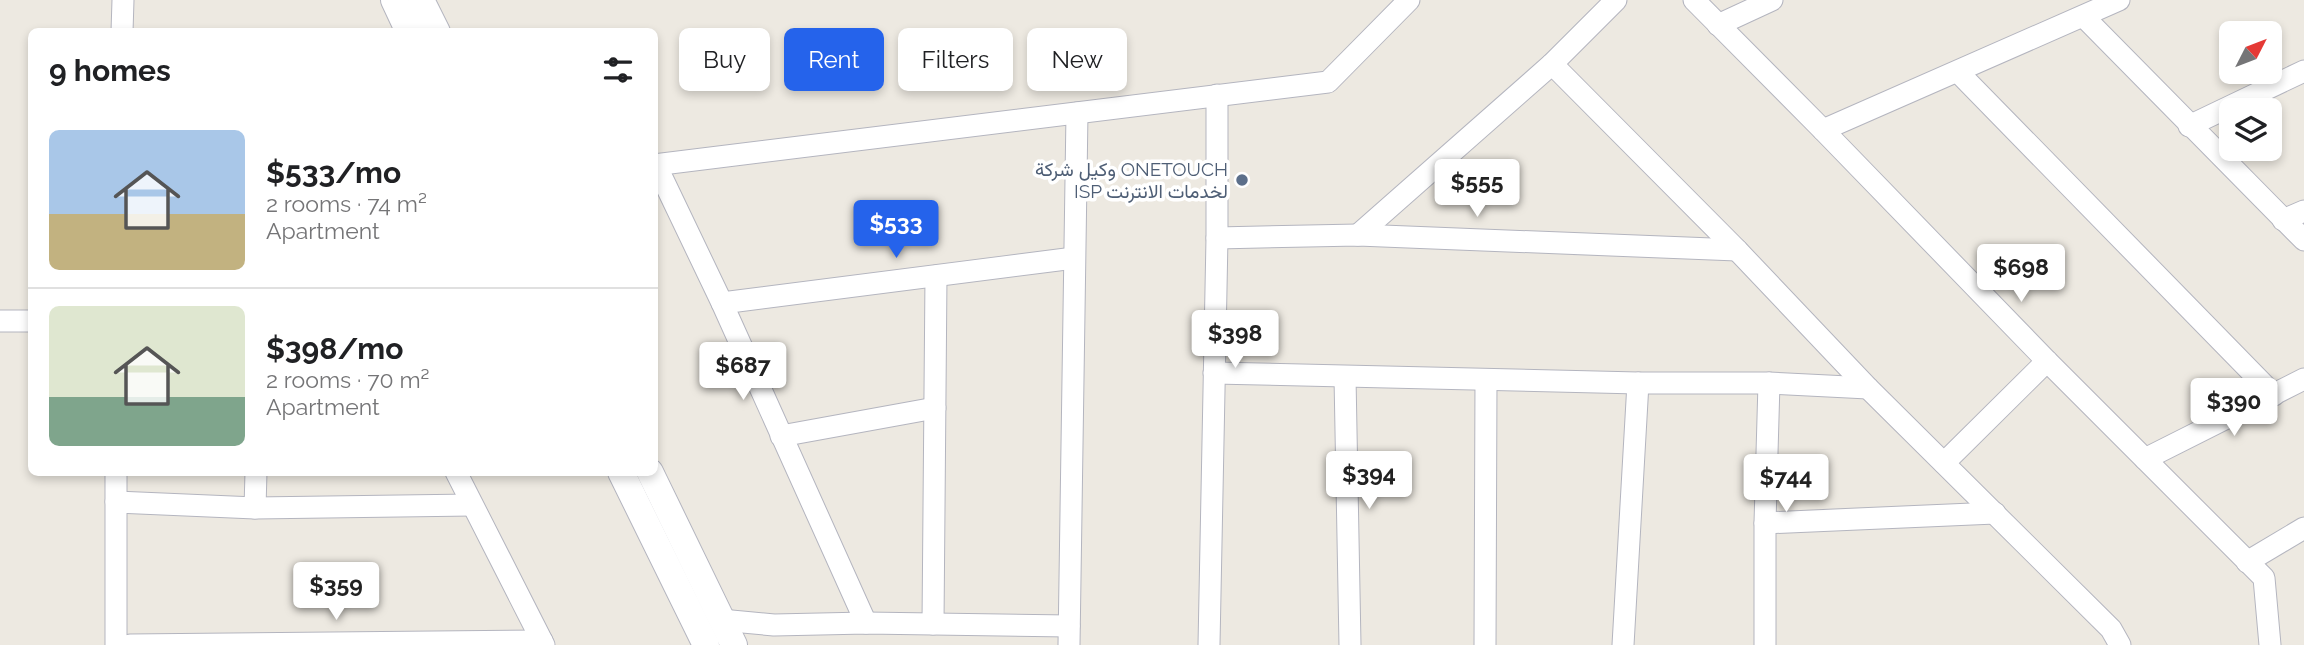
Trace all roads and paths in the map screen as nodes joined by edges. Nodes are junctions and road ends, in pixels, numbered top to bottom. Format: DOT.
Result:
graph roads {
  1 [pos="123,0"];
  2 [pos="394,0"];
  3 [pos="421,0"];
  4 [pos="1409,0"];
  5 [pos="1616,0"];
  6 [pos="1694,0"];
  7 [pos="1772,0"];
  8 [pos="2119,0"];
  9 [pos="2084,17"];
  10 [pos="1718,24"];
  11 [pos="122,28"];
  12 [pos="407,28"];
  13 [pos="435,28"];
  14 [pos="1552,64"];
  15 [pos="2304,71"];
  16 [pos="1958,72"];
  17 [pos="1217,95"];
  18 [pos="1077,113"];
  19 [pos="2189,127"];
  20 [pos="1823,130"];
  21 [pos="658,165"];
  22 [pos="658,171"];
  23 [pos="2304,211"];
  24 [pos="2283,220"];
  25 [pos="1358,235"];
  26 [pos="1217,238"];
  27 [pos="2304,240"];
  28 [pos="1737,250"];
  29 [pos="1074,258"];
  30 [pos="936,276"];
  31 [pos="722,303"];
  32 [pos="0,321"];
  33 [pos="28,321"];
  34 [pos="2047,361"];
  35 [pos="1214,373"];
  36 [pos="1345,377"];
  37 [pos="2304,379"];
  38 [pos="1486,380"];
  39 [pos="1639,383"];
  40 [pos="1769,383"];
  41 [pos="1868,388"];
  42 [pos="2274,395"];
  43 [pos="935,408"];
  44 [pos="781,436"];
  45 [pos="2145,459"];
  46 [pos="1944,463"];
  47 [pos="116,476"];
  48 [pos="256,476"];
  49 [pos="458,476"];
  50 [pos="623,476"];
  51 [pos="652,476"];
  52 [pos="116,502"];
  53 [pos="472,505"];
  54 [pos="255,508"];
  55 [pos="1995,513"];
  56 [pos="1765,523"];
  57 [pos="2304,528"];
  58 [pos="2247,562"];
  59 [pos="721,620"];
  60 [pos="866,624"];
  61 [pos="933,624"];
  62 [pos="1069,636"];
  63 [pos="543,643"];
  64 [pos="116,645"];
  65 [pos="130,645"];
  66 [pos="706,645"];
  67 [pos="734,645"];
  68 [pos="1209,645"];
  69 [pos="1350,645"];
  70 [pos="1485,645"];
  71 [pos="1623,645"];
  72 [pos="1765,645"];
  73 [pos="2120,645"];
  74 [pos="2270,645"];
  1 -- 11 [label="street"];
  2 -- 12 [label="street"];
  3 -- 13 [label="street"];
  4 -- 17 [label="street"];
  5 -- 14 [label="street"];
  6 -- 10 [label="street"];
  7 -- 10 [label="street"];
  8 -- 9 [label="street"];
  9 -- 16 [label="street"];
  9 -- 19 [label="street"];
  10 -- 20 [label="street"];
  14 -- 25 [label="street"];
  14 -- 28 [label="street"];
  15 -- 19 [label="street"];
  16 -- 20 [label="street"];
  16 -- 42 [label="street"];
  17 -- 18 [label="street"];
  17 -- 26 [label="street"];
  18 -- 21 [label="street"];
  18 -- 29 [label="street"];
  19 -- 24 [label="street"];
  20 -- 34 [label="street"];
  22 -- 31 [label="street"];
  23 -- 24 [label="street"];
  24 -- 27 [label="street"];
  25 -- 26 [label="street"];
  25 -- 28 [label="street"];
  26 -- 35 [label="street"];
  28 -- 41 [label="street"];
  29 -- 30 [label="street"];
  29 -- 62 [label="street"];
  30 -- 31 [label="street"];
  30 -- 43 [label="street"];
  31 -- 44 [label="street"];
  32 -- 33 [label="street"];
  34 -- 45 [label="street"];
  34 -- 46 [label="street"];
  35 -- 36 [label="street"];
  35 -- 68 [label="street"];
  36 -- 38 [label="street"];
  36 -- 69 [label="street"];
  37 -- 42 [label="street"];
  38 -- 39 [label="street"];
  38 -- 70 [label="street"];
  39 -- 40 [label="street"];
  39 -- 71 [label="street"];
  40 -- 41 [label="street"];
  40 -- 56 [label="street"];
  41 -- 46 [label="street"];
  42 -- 45 [label="street"];
  43 -- 44 [label="street"];
  43 -- 61 [label="street"];
  44 -- 60 [label="street"];
  45 -- 58 [label="street"];
  46 -- 55 [label="street"];
  47 -- 52 [label="street"];
  48 -- 54 [label="street"];
  49 -- 53 [label="street"];
  50 -- 66 [label="street"];
  51 -- 59 [label="street"];
  52 -- 54 [label="street"];
  52 -- 64 [label="street"];
  53 -- 54 [label="street"];
  53 -- 63 [label="street"];
  55 -- 56 [label="street"];
  55 -- 73 [label="street"];
  56 -- 72 [label="street"];
  57 -- 58 [label="street"];
  58 -- 74 [label="street"];
  59 -- 60 [label="street"];
  59 -- 67 [label="street"];
  60 -- 61 [label="street"];
  61 -- 62 [label="street"];
  63 -- 65 [label="street"];
}
